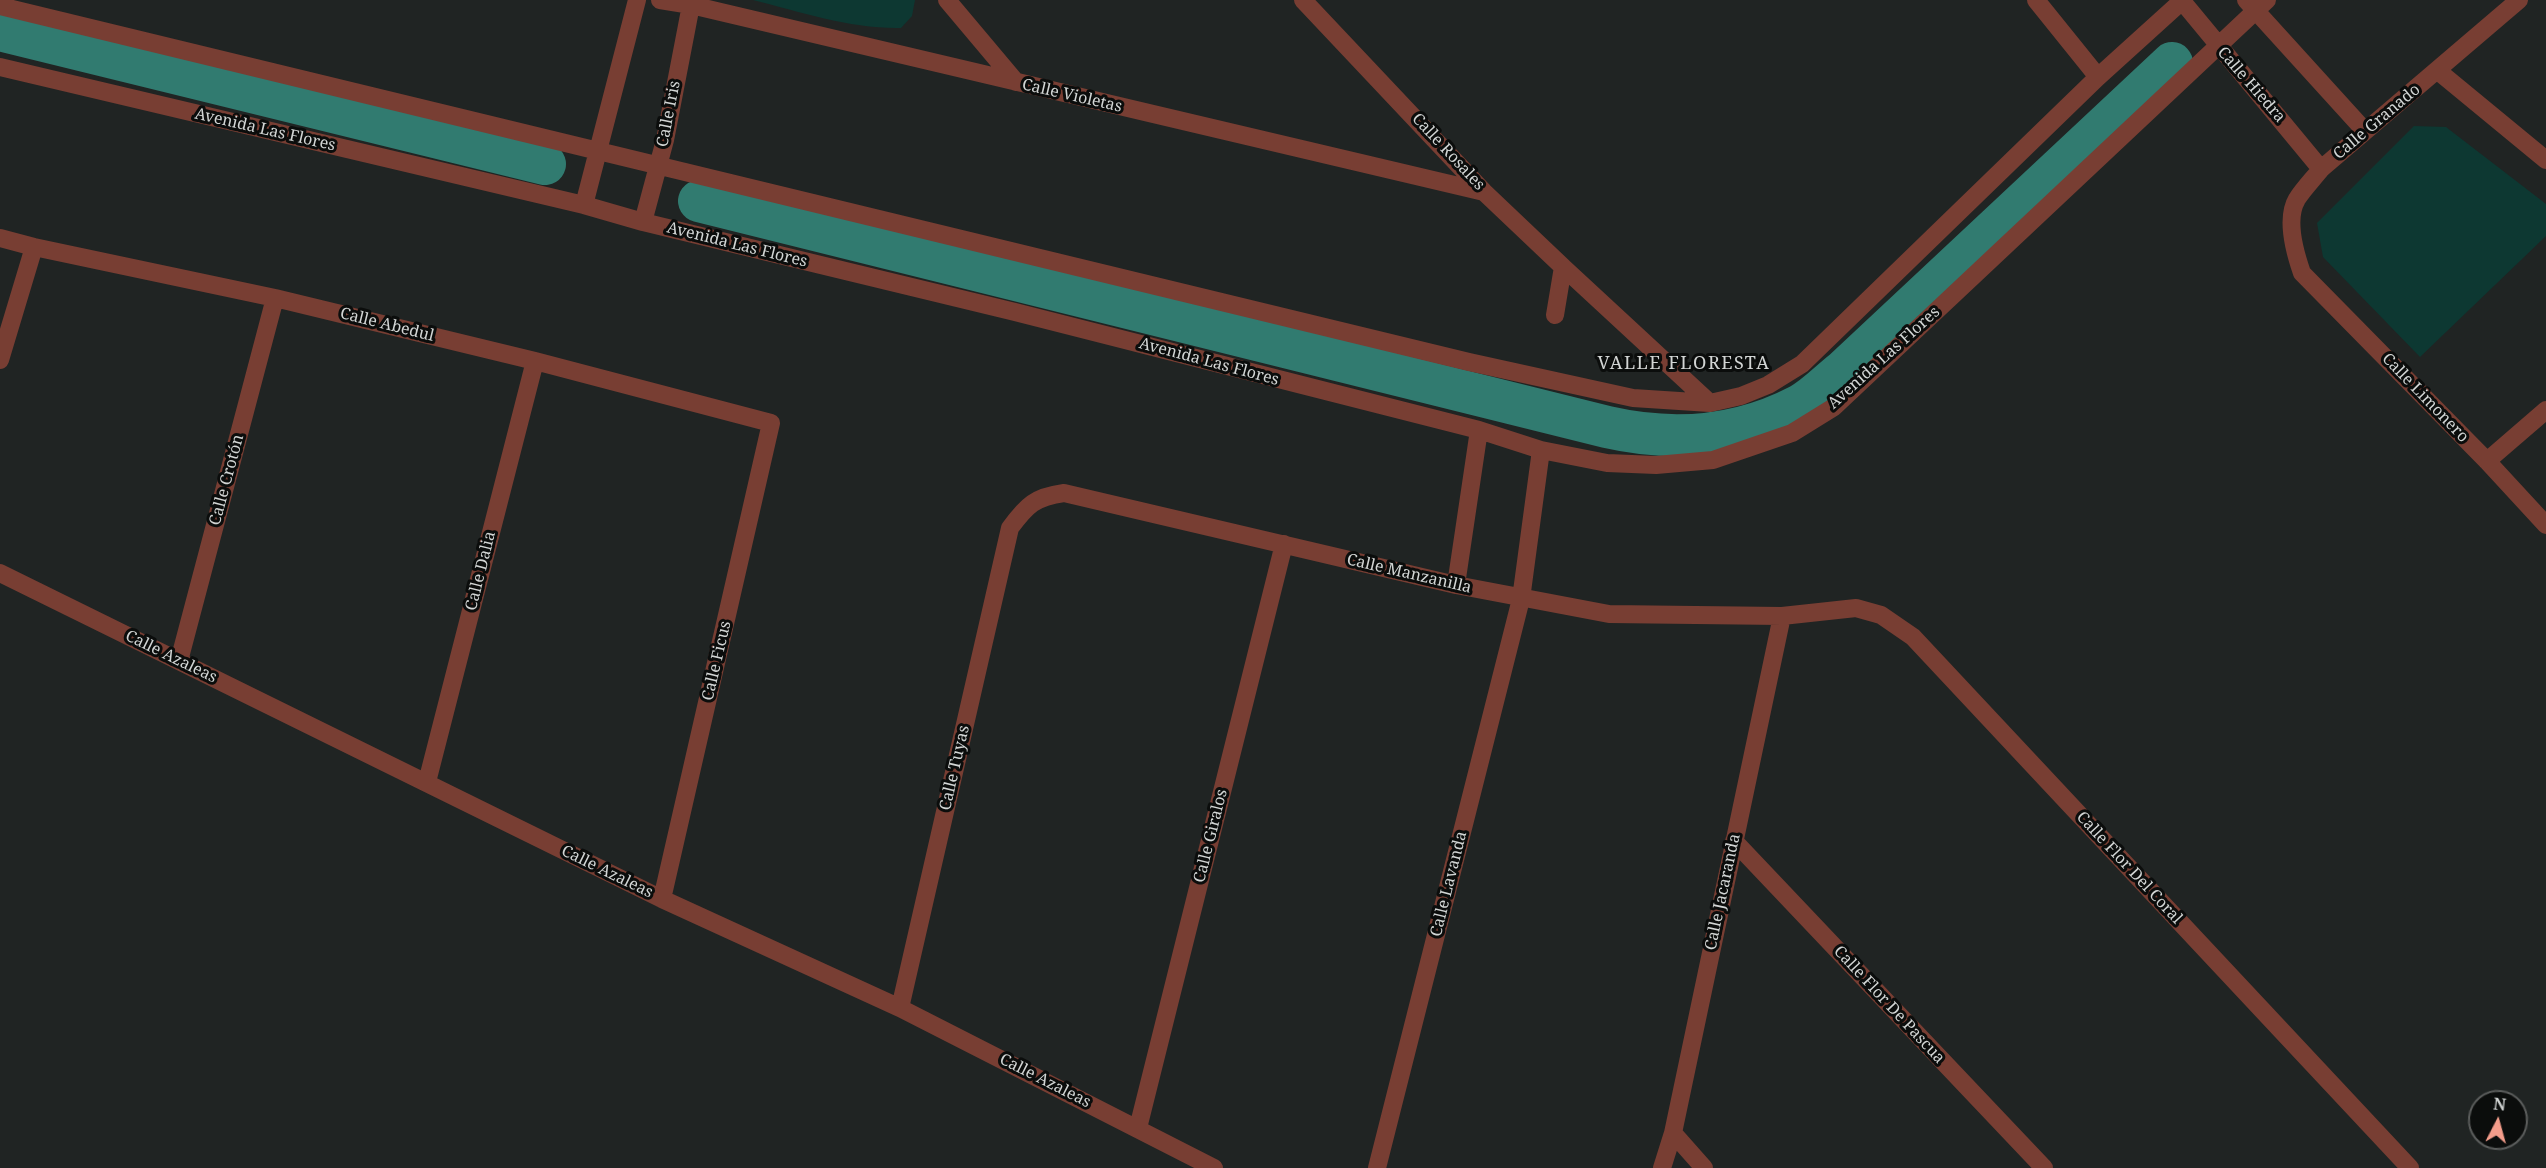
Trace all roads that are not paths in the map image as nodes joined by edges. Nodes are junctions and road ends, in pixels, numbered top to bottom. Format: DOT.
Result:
graph roads {
  1 [pos="637,0"];
  2 [pos="660,0"];
  3 [pos="947,0"];
  4 [pos="1303,0"];
  5 [pos="2036,0"];
  6 [pos="2519,0"];
  7 [pos="2182,1"];
  8 [pos="2256,4"];
  9 [pos="691,5"];
  10 [pos="0,6"];
  11 [pos="2217,46"];
  12 [pos="0,67"];
  13 [pos="2438,71"];
  14 [pos="2098,77"];
  15 [pos="1016,82"];
  16 [pos="2365,130"];
  17 [pos="597,152"];
  18 [pos="2546,160"];
  19 [pos="658,167"];
  20 [pos="2321,169"];
  21 [pos="1484,192"];
  22 [pos="584,205"];
  23 [pos="643,222"];
  24 [pos="0,238"];
  25 [pos="34,247"];
  26 [pos="1563,267"];
  27 [pos="2302,273"];
  28 [pos="275,298"];
  29 [pos="1555,315"];
  30 [pos="0,360"];
  31 [pos="535,361"];
  32 [pos="1710,403"];
  33 [pos="2546,410"];
  34 [pos="771,423"];
  35 [pos="1479,430"];
  36 [pos="1541,450"];
  37 [pos="2487,461"];
  38 [pos="2546,525"];
  39 [pos="1010,528"];
  40 [pos="1284,544"];
  41 [pos="0,573"];
  42 [pos="1456,585"];
  43 [pos="1521,599"];
  44 [pos="1827,610"];
  45 [pos="1782,616"];
  46 [pos="179,661"];
  47 [pos="427,782"];
  48 [pos="1734,841"];
  49 [pos="662,899"];
  50 [pos="900,1008"];
  51 [pos="1138,1128"];
  52 [pos="1673,1133"];
  53 [pos="1214,1168"];
  54 [pos="1377,1168"];
  55 [pos="1662,1168"];
  56 [pos="1704,1168"];
  57 [pos="2044,1168"];
  58 [pos="2410,1168"];
  1 -- 17 [label="street"];
  2 -- 9 [label="street, Calle Violetas"];
  3 -- 15 [label="street"];
  4 -- 21 [label="street, Calle Rosales"];
  5 -- 14 [label="street"];
  6 -- 13 [label="street, Calle Granado"];
  7 -- 11 [label="street, Calle Hiedra"];
  7 -- 14 [label="street"];
  8 -- 11 [label="street, Avenida Las Flores"];
  8 -- 16 [label="street"];
  9 -- 15 [label="street, Calle Violetas"];
  9 -- 19 [label="street, Calle Iris"];
  10 -- 17 [label="street"];
  11 -- 20 [label="street, Calle Hiedra"];
  11 -- 36 [label="street, Avenida Las Flores"];
  12 -- 22 [label="street, Avenida Las Flores"];
  13 -- 16 [label="street, Calle Granado"];
  13 -- 18 [label="street"];
  14 -- 32 [label="street"];
  15 -- 21 [label="street, Calle Violetas"];
  16 -- 20 [label="street, Calle Granado"];
  17 -- 19 [label="street"];
  17 -- 22 [label="street"];
  19 -- 23 [label="street, Calle Iris"];
  19 -- 32 [label="street"];
  20 -- 27 [label="street, Calle Granado"];
  21 -- 26 [label="street, Calle Rosales"];
  22 -- 23 [label="street, Avenida Las Flores"];
  23 -- 35 [label="street, Avenida Las Flores"];
  24 -- 25 [label="street, Calle Abedul"];
  25 -- 28 [label="street, Calle Abedul"];
  25 -- 30 [label="street"];
  26 -- 29 [label="street"];
  26 -- 32 [label="street, Calle Rosales"];
  27 -- 37 [label="street, Calle Limonero"];
  28 -- 31 [label="street, Calle Abedul"];
  28 -- 46 [label="street, Calle Crotón"];
  31 -- 34 [label="street, Calle Abedul"];
  31 -- 47 [label="street, Calle Dalia"];
  33 -- 37 [label="street"];
  34 -- 49 [label="street, Calle Ficus"];
  35 -- 36 [label="street, Avenida Las Flores"];
  35 -- 42 [label="street"];
  36 -- 43 [label="street, Calle Lavanda"];
  37 -- 38 [label="street, Calle Limonero"];
  39 -- 40 [label="street, Calle Manzanilla"];
  39 -- 50 [label="street, Calle Tuyas"];
  40 -- 42 [label="street, Calle Manzanilla"];
  40 -- 51 [label="street, Calle Giralos"];
  41 -- 46 [label="street, Calle Azaleas"];
  42 -- 43 [label="street, Calle Manzanilla"];
  43 -- 45 [label="street, Calle Manzanilla"];
  43 -- 54 [label="street, Calle Lavanda"];
  44 -- 45 [label="street, Calle Manzanilla"];
  44 -- 58 [label="street, Calle Flor Del Coral"];
  45 -- 48 [label="street, Calle Jacaranda"];
  46 -- 47 [label="street, Calle Azaleas"];
  47 -- 49 [label="street, Calle Azaleas"];
  48 -- 52 [label="street, Calle Jacaranda"];
  48 -- 57 [label="street, Calle Flor De Pascua"];
  49 -- 50 [label="street, Calle Azaleas"];
  50 -- 51 [label="street, Calle Azaleas"];
  51 -- 53 [label="street, Calle Azaleas"];
  52 -- 55 [label="street, Calle Jacaranda"];
  52 -- 56 [label="street"];
}
